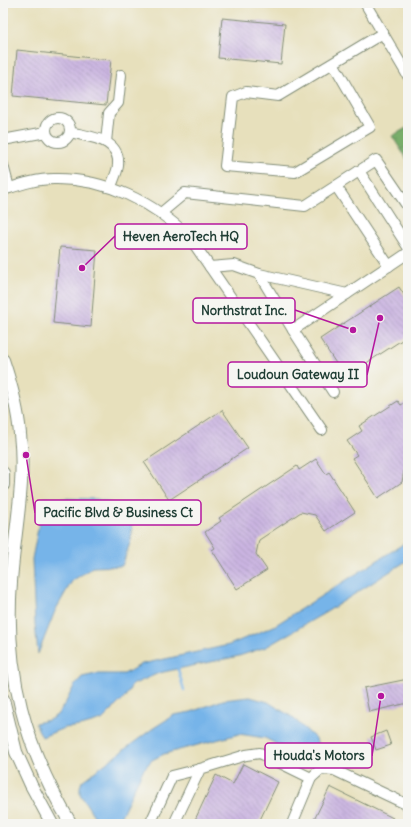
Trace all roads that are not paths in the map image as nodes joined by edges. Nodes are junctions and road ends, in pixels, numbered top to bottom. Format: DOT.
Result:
graph roads {
  1 [pos="365,3"];
  2 [pos="383,33"];
  3 [pos="333,63"];
  4 [pos="121,75"];
  5 [pos="408,76"];
  6 [pos="46,132"];
  7 [pos="70,132"];
  8 [pos="3,140"];
  9 [pos="106,142"];
  10 [pos="3,165"];
  11 [pos="359,171"];
  12 [pos="336,186"];
  13 [pos="111,187"];
  14 [pos="6,189"];
  15 [pos="408,208"];
  16 [pos="161,213"];
  17 [pos="408,247"];
  18 [pos="408,253"];
  19 [pos="389,266"];
  20 [pos="210,267"];
  21 [pos="259,274"];
  22 [pos="347,294"];
  23 [pos="292,330"];
  24 [pos="3,360"];
  25 [pos="333,392"];
  26 [pos="322,430"];
  27 [pos="3,473"];
  28 [pos="3,483"];
  29 [pos="20,484"];
  30 [pos="3,699"];
  31 [pos="200,769"];
  32 [pos="311,778"];
  33 [pos="408,805"];
  34 [pos="52,824"];
  35 [pos="72,824"];
  36 [pos="150,824"];
  37 [pos="174,824"];
  38 [pos="292,824"];
  1 -- 2 [label="street"];
  2 -- 3 [label="street"];
  2 -- 5 [label="street"];
  3 -- 3 [label="street"];
  4 -- 9 [label="street"];
  6 -- 7 [label="street"];
  6 -- 7 [label="street"];
  6 -- 8 [label="street"];
  7 -- 9 [label="street"];
  9 -- 13 [label="street"];
  10 -- 14 [label="street"];
  11 -- 12 [label="street"];
  11 -- 15 [label="street"];
  11 -- 17 [label="street"];
  12 -- 16 [label="street"];
  12 -- 19 [label="street"];
  13 -- 14 [label="street"];
  13 -- 16 [label="street"];
  16 -- 20 [label="street"];
  18 -- 19 [label="street"];
  19 -- 22 [label="street"];
  20 -- 21 [label="street"];
  20 -- 26 [label="street"];
  21 -- 22 [label="street"];
  21 -- 23 [label="street"];
  22 -- 23 [label="street"];
  23 -- 25 [label="street"];
  24 -- 29 [label="main road"];
  27 -- 28 [label="main road"];
  28 -- 29 [label="street"];
  29 -- 35 [label="main road"];
  30 -- 34 [label="main road"];
  31 -- 32 [label="street"];
  31 -- 36 [label="street"];
  31 -- 37 [label="street"];
  32 -- 33 [label="street"];
  32 -- 38 [label="street"];
}
